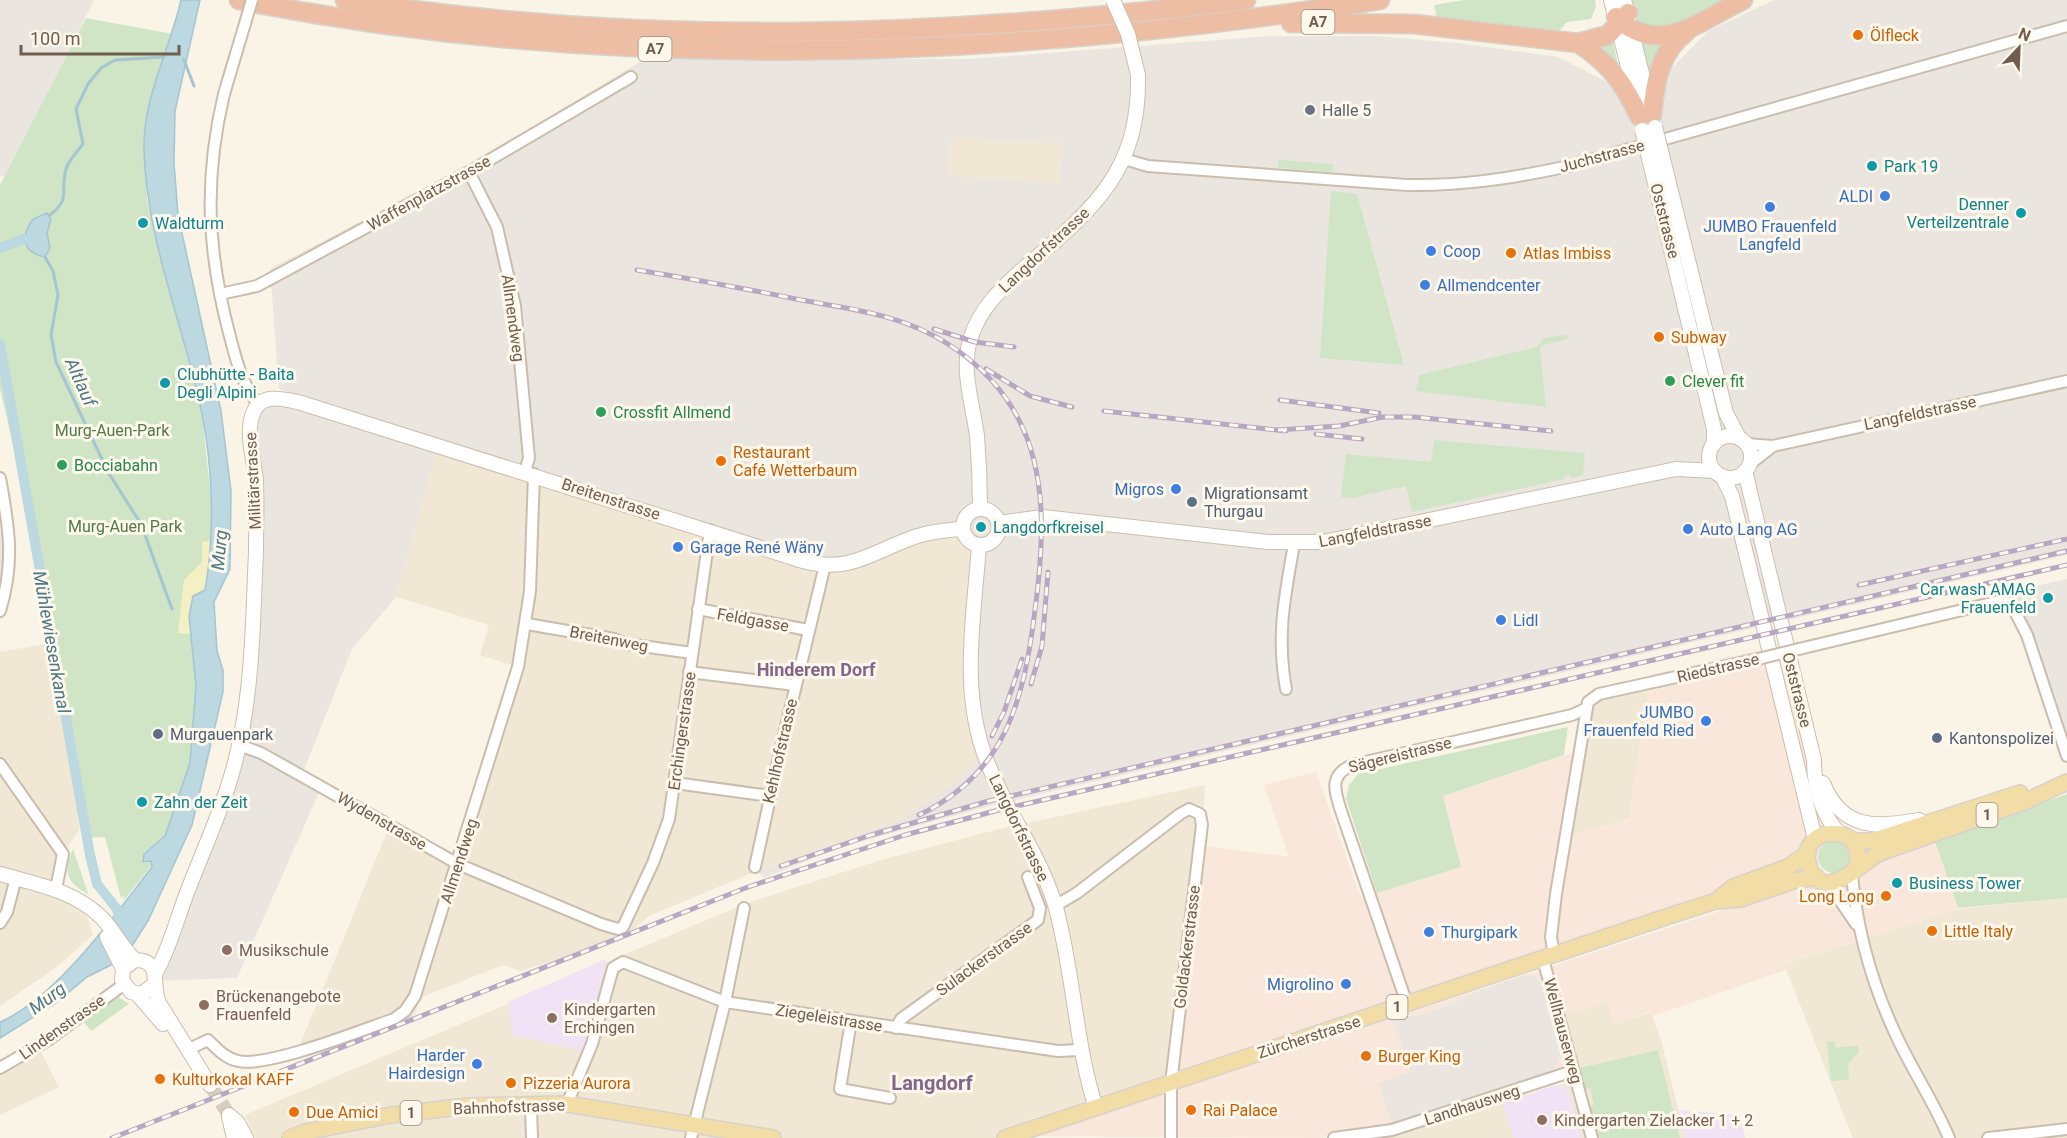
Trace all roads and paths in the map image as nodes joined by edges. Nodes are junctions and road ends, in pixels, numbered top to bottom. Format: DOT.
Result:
graph roads {
  1 [pos="239,0"];
  2 [pos="252,0"];
  3 [pos="345,0"];
  4 [pos="1179,0"];
  5 [pos="1246,0"];
  6 [pos="1380,0"];
  7 [pos="1743,0"];
  8 [pos="1114,7"];
  9 [pos="1622,16"];
  10 [pos="1184,26"];
  11 [pos="1693,26"];
  12 [pos="2067,26"];
  13 [pos="1578,44"];
  14 [pos="631,77"];
  15 [pos="1647,122"];
  16 [pos="1656,157"];
  17 [pos="1124,159"];
  18 [pos="469,172"];
  19 [pos="220,294"];
  20 [pos="2067,381"];
  21 [pos="258,404"];
  22 [pos="1743,441"];
  23 [pos="1773,446"];
  24 [pos="1712,447"];
  25 [pos="1747,468"];
  26 [pos="1676,469"];
  27 [pos="530,473"];
  28 [pos="1718,474"];
  29 [pos="0,478"];
  30 [pos="980,508"];
  31 [pos="999,523"];
  32 [pos="963,529"];
  33 [pos="710,530"];
  34 [pos="1294,544"];
  35 [pos="979,545"];
  36 [pos="825,565"];
  37 [pos="698,609"];
  38 [pos="0,611"];
  39 [pos="527,624"];
  40 [pos="808,630"];
  41 [pos="692,653"];
  42 [pos="690,672"];
  43 [pos="795,686"];
  44 [pos="1286,689"];
  45 [pos="1585,709"];
  46 [pos="1562,717"];
  47 [pos="1581,735"];
  48 [pos="239,745"];
  49 [pos="2067,756"];
  50 [pos="1814,760"];
  51 [pos="0,764"];
  52 [pos="2067,782"];
  53 [pos="675,783"];
  54 [pos="770,796"];
  55 [pos="1950,814"];
  56 [pos="1846,837"];
  57 [pos="1811,846"];
  58 [pos="458,864"];
  59 [pos="755,867"];
  60 [pos="1854,871"];
  61 [pos="0,874"];
  62 [pos="1028,877"];
  63 [pos="16,878"];
  64 [pos="1822,880"];
  65 [pos="56,889"];
  66 [pos="1716,902"];
  67 [pos="1055,906"];
  68 [pos="744,908"];
  69 [pos="0,923"];
  70 [pos="626,924"];
  71 [pos="1857,927"];
  72 [pos="173,929"];
  73 [pos="1549,957"];
  74 [pos="132,963"];
  75 [pos="154,980"];
  76 [pos="123,985"];
  77 [pos="137,994"];
  78 [pos="725,1002"];
  79 [pos="1407,1004"];
  80 [pos="851,1021"];
  81 [pos="896,1028"];
  82 [pos="184,1046"];
  83 [pos="1080,1050"];
  84 [pos="0,1068"];
  85 [pos="1573,1071"];
  86 [pos="1171,1083"];
  87 [pos="210,1085"];
  88 [pos="890,1098"];
  89 [pos="567,1104"];
  90 [pos="531,1107"];
  91 [pos="1096,1108"];
  92 [pos="2067,1129"];
  93 [pos="316,1130"];
  94 [pos="692,1132"];
  95 [pos="234,1138"];
  96 [pos="246,1138"];
  97 [pos="290,1138"];
  98 [pos="302,1138"];
  99 [pos="532,1138"];
  100 [pos="773,1138"];
  101 [pos="1005,1138"];
  102 [pos="1171,1138"];
  103 [pos="1334,1138"];
  104 [pos="1592,1138"];
  105 [pos="1949,1138"];
  106 [pos="1988,1138"];
  1 -- 10 [label="highway, A7"];
  2 -- 19 [label="street, bridge"];
  3 -- 8 [label="highway, A7"];
  4 -- 8 [label="highway, A7"];
  5 -- 8 [label="highway, A7"];
  6 -- 10 [label="highway, A7"];
  7 -- 11 [label="highway"];
  8 -- 17 [label="street, Langdorfstrasse, bridge"];
  9 -- 11 [label="highway"];
  9 -- 13 [label="highway, A7"];
  9 -- 15 [label="street, Oststrasse"];
  10 -- 13 [label="highway, A7"];
  11 -- 15 [label="highway"];
  12 -- 17 [label="street, Juchstrasse"];
  13 -- 15 [label="highway, A7"];
  14 -- 18 [label="street, Waffenplatzstrasse"];
  15 -- 16 [label="street, Oststrasse, bridge"];
  16 -- 22 [label="street, Oststrasse"];
  16 -- 24 [label="street, Oststrasse"];
  17 -- 30 [label="street, Langdorfstrasse"];
  18 -- 19 [label="street, Waffenplatzstrasse"];
  18 -- 27 [label="street, Allmendweg"];
  19 -- 21 [label="street"];
  20 -- 23 [label="street, Langfeldstrasse"];
  21 -- 27 [label="street, Breitenstrasse"];
  21 -- 48 [label="street, Militärstrasse"];
  22 -- 23 [label="street, Langfeldstrasse"];
  22 -- 24 [label="street"];
  22 -- 25 [label="street"];
  23 -- 25 [label="street, Langfeldstrasse"];
  24 -- 26 [label="street, Langfeldstrasse"];
  24 -- 28 [label="street"];
  25 -- 28 [label="street"];
  25 -- 50 [label="street, Oststrasse"];
  26 -- 28 [label="street, Langfeldstrasse"];
  26 -- 34 [label="street, Langfeldstrasse"];
  27 -- 33 [label="street, Breitenstrasse"];
  27 -- 39 [label="street, Allmendweg"];
  28 -- 57 [label="street, Oststrasse"];
  29 -- 38 [label="street"];
  30 -- 31 [label="street"];
  30 -- 32 [label="street"];
  31 -- 34 [label="street, Langfeldstrasse"];
  31 -- 35 [label="street"];
  32 -- 35 [label="street"];
  32 -- 36 [label="street, Breitenstrasse"];
  33 -- 36 [label="street, Breitenstrasse"];
  33 -- 37 [label="street, Erchingerstrasse"];
  34 -- 44 [label="street"];
  35 -- 67 [label="street, Langdorfstrasse"];
  36 -- 40 [label="street, Kehlhofstrasse"];
  37 -- 40 [label="street, Feldgasse"];
  37 -- 41 [label="street, Erchingerstrasse"];
  39 -- 41 [label="street, Breitenweg"];
  39 -- 58 [label="street, Allmendweg"];
  40 -- 43 [label="street, Kehlhofstrasse"];
  41 -- 42 [label="street, Erchingerstrasse"];
  42 -- 43 [label="street"];
  42 -- 53 [label="street, Erchingerstrasse"];
  43 -- 54 [label="street, Kehlhofstrasse"];
  45 -- 46 [label="street, Sägereistrasse"];
  45 -- 47 [label="street"];
  45 -- 49 [label="street, Riedstrasse, bridge"];
  46 -- 47 [label="street"];
  46 -- 79 [label="street, Sägereistrasse"];
  47 -- 73 [label="street"];
  48 -- 58 [label="street, Wydenstrasse"];
  48 -- 72 [label="street, Militärstrasse"];
  50 -- 55 [label="street"];
  50 -- 56 [label="street, Oststrasse"];
  51 -- 65 [label="street"];
  52 -- 55 [label="main road, 1"];
  52 -- 60 [label="main road, 1"];
  53 -- 54 [label="street"];
  53 -- 70 [label="street, Erchingerstrasse"];
  54 -- 59 [label="street, Kehlhofstrasse"];
  55 -- 56 [label="main road, 1"];
  56 -- 57 [label="main road"];
  56 -- 60 [label="main road"];
  57 -- 64 [label="main road"];
  57 -- 66 [label="main road, Zürcherstrasse / 1"];
  58 -- 70 [label="street, Wydenstrasse"];
  58 -- 82 [label="street, Allmendweg"];
  60 -- 64 [label="main road"];
  60 -- 71 [label="street"];
  61 -- 63 [label="street"];
  62 -- 81 [label="street, Sulackerstrasse"];
  63 -- 65 [label="street"];
  63 -- 69 [label="street"];
  64 -- 66 [label="main road, Zürcherstrasse / 1"];
  64 -- 71 [label="street"];
  65 -- 74 [label="street"];
  66 -- 73 [label="main road, Zürcherstrasse / 1"];
  67 -- 83 [label="street, Langdorfstrasse"];
  67 -- 86 [label="street, Goldackerstrasse"];
  68 -- 78 [label="street"];
  71 -- 105 [label="street"];
  72 -- 74 [label="street, Militärstrasse"];
  72 -- 75 [label="street, Militärstrasse"];
  73 -- 79 [label="main road, Zürcherstrasse / 1"];
  73 -- 85 [label="street, Wellhauserweg"];
  74 -- 75 [label="street"];
  74 -- 76 [label="street"];
  75 -- 77 [label="street"];
  75 -- 82 [label="street"];
  76 -- 77 [label="street"];
  76 -- 84 [label="street, Lindenstrasse"];
  77 -- 82 [label="street"];
  78 -- 80 [label="street, Ziegeleistrasse"];
  78 -- 89 [label="street, Ziegeleistrasse"];
  78 -- 94 [label="street"];
  79 -- 86 [label="main road, Zürcherstrasse / 1"];
  80 -- 81 [label="street, Ziegeleistrasse"];
  80 -- 88 [label="street"];
  81 -- 83 [label="street, Ziegeleistrasse"];
  82 -- 87 [label="street"];
  83 -- 91 [label="street, Langdorfstrasse"];
  85 -- 103 [label="street, Landhausweg"];
  85 -- 104 [label="street, Wellhauserweg"];
  86 -- 91 [label="main road, Zürcherstrasse / 1"];
  86 -- 102 [label="street, Goldackerstrasse"];
  89 -- 90 [label="main road, Bahnhofstrasse / 1"];
  89 -- 94 [label="main road, Bahnhofstrasse / 1"];
  90 -- 93 [label="main road, Bahnhofstrasse / 1"];
  90 -- 99 [label="street"];
  91 -- 101 [label="main road, Zürcherstrasse / 1"];
  92 -- 106 [label="street"];
  93 -- 97 [label="main road, Bahnhofstrasse / 1"];
  93 -- 98 [label="main road, Bahnhofstrasse / 1"];
  94 -- 100 [label="main road, Bahnhofstrasse / 1"];
  95 -- 96 [label="street"];
}
